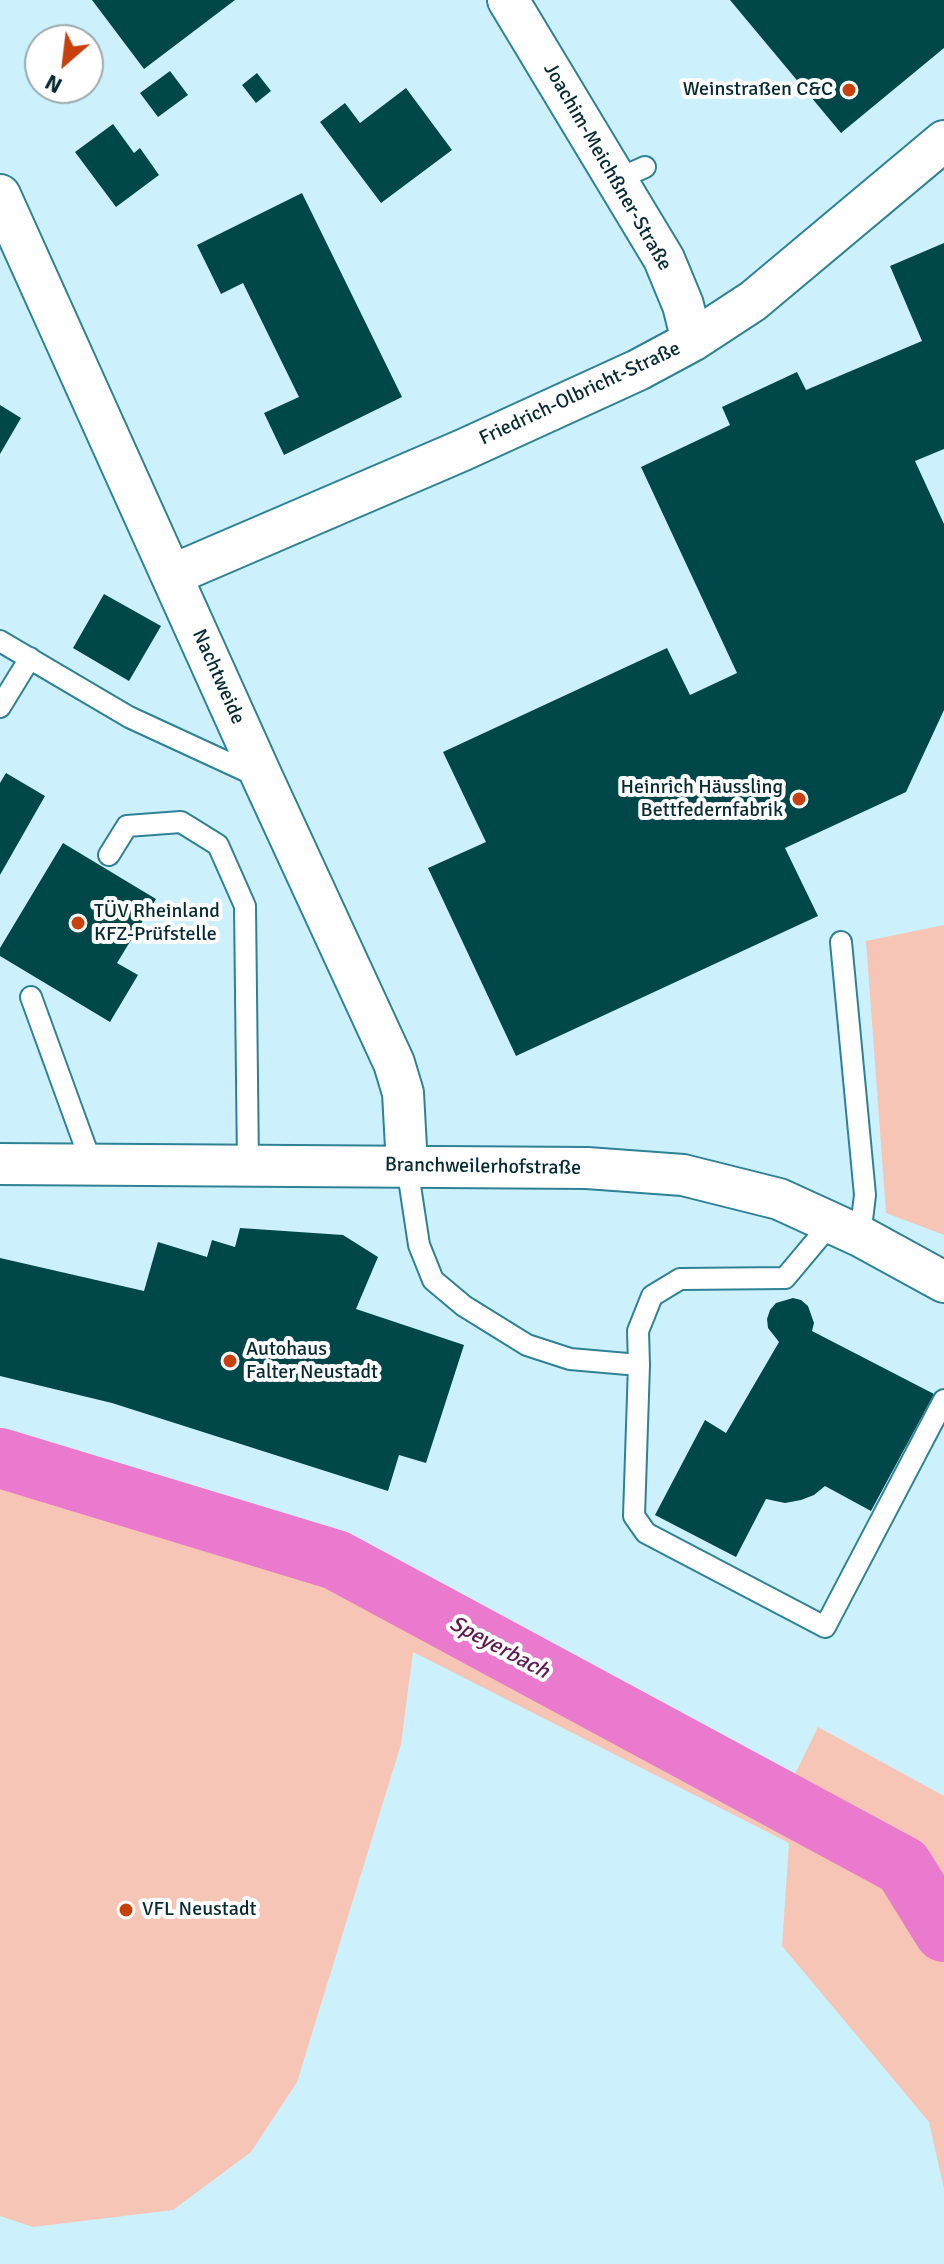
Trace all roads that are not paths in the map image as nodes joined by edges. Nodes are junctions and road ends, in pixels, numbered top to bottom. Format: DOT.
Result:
graph roads {
  1 [pos="508,0"];
  2 [pos="944,141"];
  3 [pos="0,195"];
  4 [pos="692,341"];
  5 [pos="172,575"];
  6 [pos="0,641"];
  7 [pos="30,658"];
  8 [pos="0,707"];
  9 [pos="263,779"];
  10 [pos="109,855"];
  11 [pos="841,942"];
  12 [pos="31,997"];
  13 [pos="0,1164"];
  14 [pos="92,1165"];
  15 [pos="248,1165"];
  16 [pos="407,1166"];
  17 [pos="846,1229"];
  18 [pos="944,1282"];
  19 [pos="639,1365"];
  20 [pos="944,1400"];
  1 -- 4 [label="street, Joachim-Meichßner-Straße"];
  2 -- 4 [label="street, Friedrich-Olbricht-Straße"];
  3 -- 5 [label="street, Nachtweide"];
  4 -- 5 [label="street, Friedrich-Olbricht-Straße"];
  5 -- 9 [label="street, Nachtweide"];
  6 -- 7 [label="lane"];
  7 -- 8 [label="lane"];
  7 -- 9 [label="lane"];
  9 -- 16 [label="street, Nachtweide"];
  10 -- 15 [label="lane"];
  11 -- 17 [label="lane"];
  12 -- 14 [label="lane"];
  13 -- 14 [label="street, Branchweilerhofstraße"];
  14 -- 15 [label="street, Branchweilerhofstraße"];
  15 -- 16 [label="street, Branchweilerhofstraße"];
  16 -- 17 [label="street, Branchweilerhofstraße"];
  16 -- 19 [label="lane"];
  17 -- 18 [label="street, Branchweilerhofstraße"];
  17 -- 19 [label="lane"];
  19 -- 20 [label="lane"];
}
